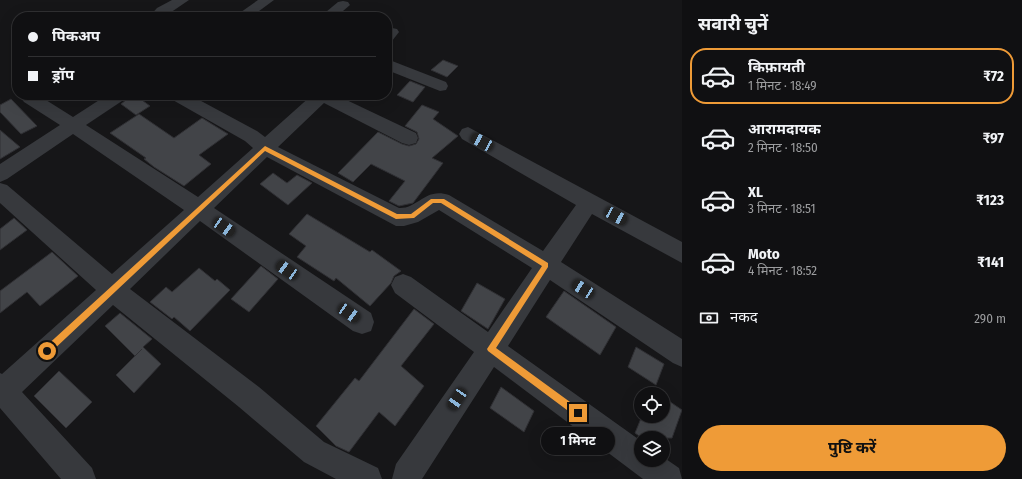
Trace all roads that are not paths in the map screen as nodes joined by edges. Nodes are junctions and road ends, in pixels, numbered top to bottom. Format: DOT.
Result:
graph roads {
  1 [pos="182,0"];
  2 [pos="267,0"];
  3 [pos="343,5"];
  4 [pos="161,12"];
  5 [pos="249,12"];
  6 [pos="334,12"];
  7 [pos="392,66"];
  8 [pos="440,86"];
  9 [pos="33,100"];
  10 [pos="111,100"];
  11 [pos="186,100"];
  12 [pos="317,100"];
  13 [pos="332,100"];
  14 [pos="73,125"];
  15 [pos="468,134"];
  16 [pos="409,138"];
  17 [pos="265,148"];
  18 [pos="0,174"];
  19 [pos="0,192"];
  20 [pos="589,202"];
  21 [pos="200,210"];
  22 [pos="682,253"];
  23 [pos="546,265"];
  24 [pos="403,285"];
  25 [pos="113,290"];
  26 [pos="362,322"];
  27 [pos="490,349"];
  28 [pos="682,354"];
  29 [pos="1,391"];
  30 [pos="634,454"];
  31 [pos="652,467"];
  32 [pos="81,479"];
  33 [pos="367,479"];
  34 [pos="407,479"];
  35 [pos="668,479"];
  1 -- 4 [label="street"];
  2 -- 5 [label="street"];
  3 -- 6 [label="street"];
  7 -- 8 [label="street"];
  9 -- 14 [label="street"];
  10 -- 14 [label="street"];
  11 -- 17 [label="street"];
  12 -- 17 [label="street"];
  13 -- 16 [label="street"];
  14 -- 18 [label="street"];
  14 -- 21 [label="street"];
  15 -- 20 [label="street"];
  17 -- 21 [label="street"];
  17 -- 23 [label="street"];
  19 -- 25 [label="street"];
  20 -- 22 [label="street"];
  20 -- 23 [label="street"];
  21 -- 25 [label="street"];
  21 -- 26 [label="street"];
  23 -- 27 [label="street"];
  23 -- 28 [label="street"];
  24 -- 27 [label="street"];
  25 -- 29 [label="street"];
  25 -- 33 [label="street"];
  27 -- 30 [label="street"];
  27 -- 34 [label="street"];
  29 -- 32 [label="street"];
  31 -- 35 [label="street"];
}
